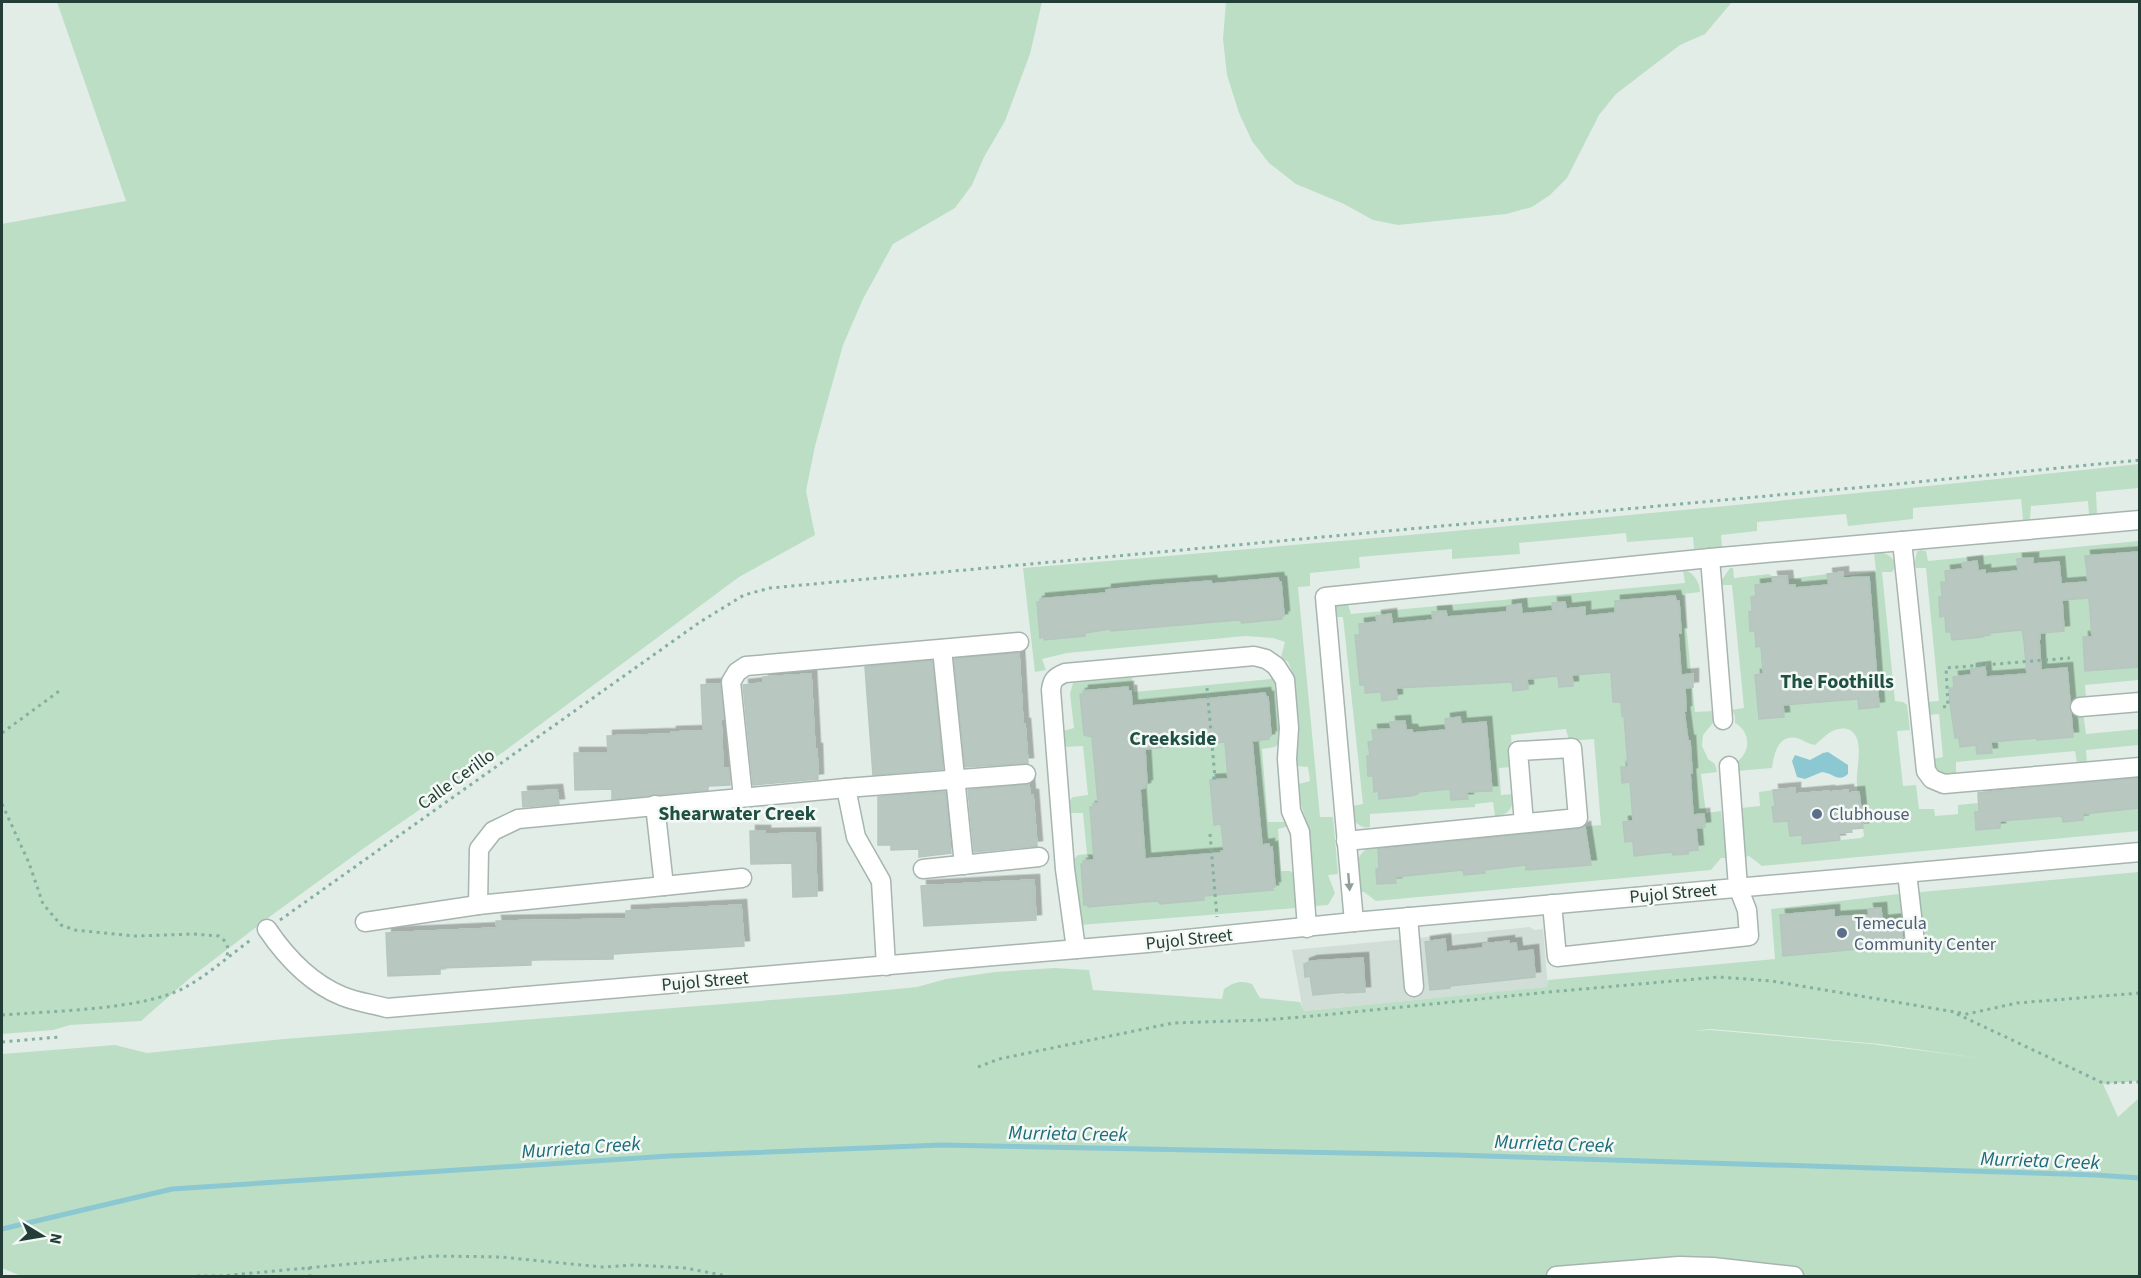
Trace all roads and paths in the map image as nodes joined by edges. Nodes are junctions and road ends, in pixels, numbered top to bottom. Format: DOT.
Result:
graph roads {
  1 [pos="2139,460"];
  2 [pos="2139,520"];
  3 [pos="1902,541"];
  4 [pos="1710,558"];
  5 [pos="1019,642"];
  6 [pos="942,649"];
  7 [pos="2070,658"];
  8 [pos="1206,688"];
  9 [pos="62,689"];
  10 [pos="2139,702"];
  11 [pos="1943,707"];
  12 [pos="2080,707"];
  13 [pos="1723,720"];
  14 [pos="2,733"];
  15 [pos="1729,766"];
  16 [pos="2139,767"];
  17 [pos="1026,774"];
  18 [pos="1210,778"];
  19 [pos="955,780"];
  20 [pos="846,788"];
  21 [pos="743,796"];
  22 [pos="2,804"];
  23 [pos="656,805"];
  24 [pos="1524,823"];
  25 [pos="1210,834"];
  26 [pos="1346,841"];
  27 [pos="2139,852"];
  28 [pos="1039,857"];
  29 [pos="964,865"];
  30 [pos="923,869"];
  31 [pos="1907,873"];
  32 [pos="742,878"];
  33 [pos="664,886"];
  34 [pos="1738,887"];
  35 [pos="478,904"];
  36 [pos="1552,904"];
  37 [pos="1217,917"];
  38 [pos="1408,917"];
  39 [pos="365,922"];
  40 [pos="1354,922"];
  41 [pos="1307,928"];
  42 [pos="267,929"];
  43 [pos="1915,942"];
  44 [pos="1076,949"];
  45 [pos="227,957"];
  46 [pos="886,966"];
  47 [pos="1414,987"];
  48 [pos="2139,993"];
  49 [pos="1953,1012"];
  50 [pos="2,1015"];
  51 [pos="59,1036"];
  52 [pos="2,1042"];
  53 [pos="978,1067"];
  54 [pos="2139,1082"];
  55 [pos="309,1267"];
  56 [pos="197,1276"];
  57 [pos="310,1276"];
  58 [pos="727,1276"];
  59 [pos="1556,1276"];
  60 [pos="1794,1276"];
  1 -- 42 [label="path, Calle Cerillo"];
  2 -- 3 [label="street"];
  3 -- 4 [label="street"];
  3 -- 16 [label="street"];
  4 -- 13 [label="street"];
  4 -- 26 [label="street"];
  5 -- 6 [label="street"];
  6 -- 19 [label="street"];
  6 -- 21 [label="street"];
  7 -- 11 [label="path"];
  8 -- 18 [label="path"];
  9 -- 14 [label="path"];
  10 -- 12 [label="street"];
  15 -- 34 [label="street"];
  17 -- 19 [label="street"];
  19 -- 20 [label="street"];
  19 -- 29 [label="street"];
  20 -- 21 [label="street"];
  20 -- 46 [label="street"];
  21 -- 23 [label="street"];
  22 -- 45 [label="path"];
  23 -- 33 [label="street"];
  23 -- 35 [label="street"];
  24 -- 24 [label="street"];
  24 -- 26 [label="street"];
  25 -- 37 [label="path"];
  26 -- 40 [label="street, one-way"];
  27 -- 31 [label="street, Pujol Street"];
  28 -- 29 [label="street"];
  29 -- 30 [label="street"];
  31 -- 34 [label="street, Pujol Street"];
  31 -- 43 [label="street"];
  32 -- 33 [label="street"];
  33 -- 35 [label="street"];
  34 -- 36 [label="street, Pujol Street"];
  34 -- 36 [label="street"];
  35 -- 39 [label="street"];
  36 -- 38 [label="street, Pujol Street"];
  38 -- 40 [label="street, Pujol Street"];
  38 -- 47 [label="street"];
  40 -- 41 [label="street, Pujol Street"];
  41 -- 44 [label="street, Pujol Street"];
  41 -- 44 [label="street"];
  42 -- 45 [label="path, Calle Cerillo"];
  42 -- 46 [label="street, Pujol Street"];
  44 -- 46 [label="street, Pujol Street"];
  45 -- 50 [label="path, Calle Cerillo"];
  48 -- 49 [label="path"];
  49 -- 53 [label="path"];
  49 -- 54 [label="path"];
  51 -- 52 [label="path"];
  55 -- 56 [label="path"];
  55 -- 57 [label="path"];
  55 -- 58 [label="path"];
  59 -- 60 [label="street"];
}
